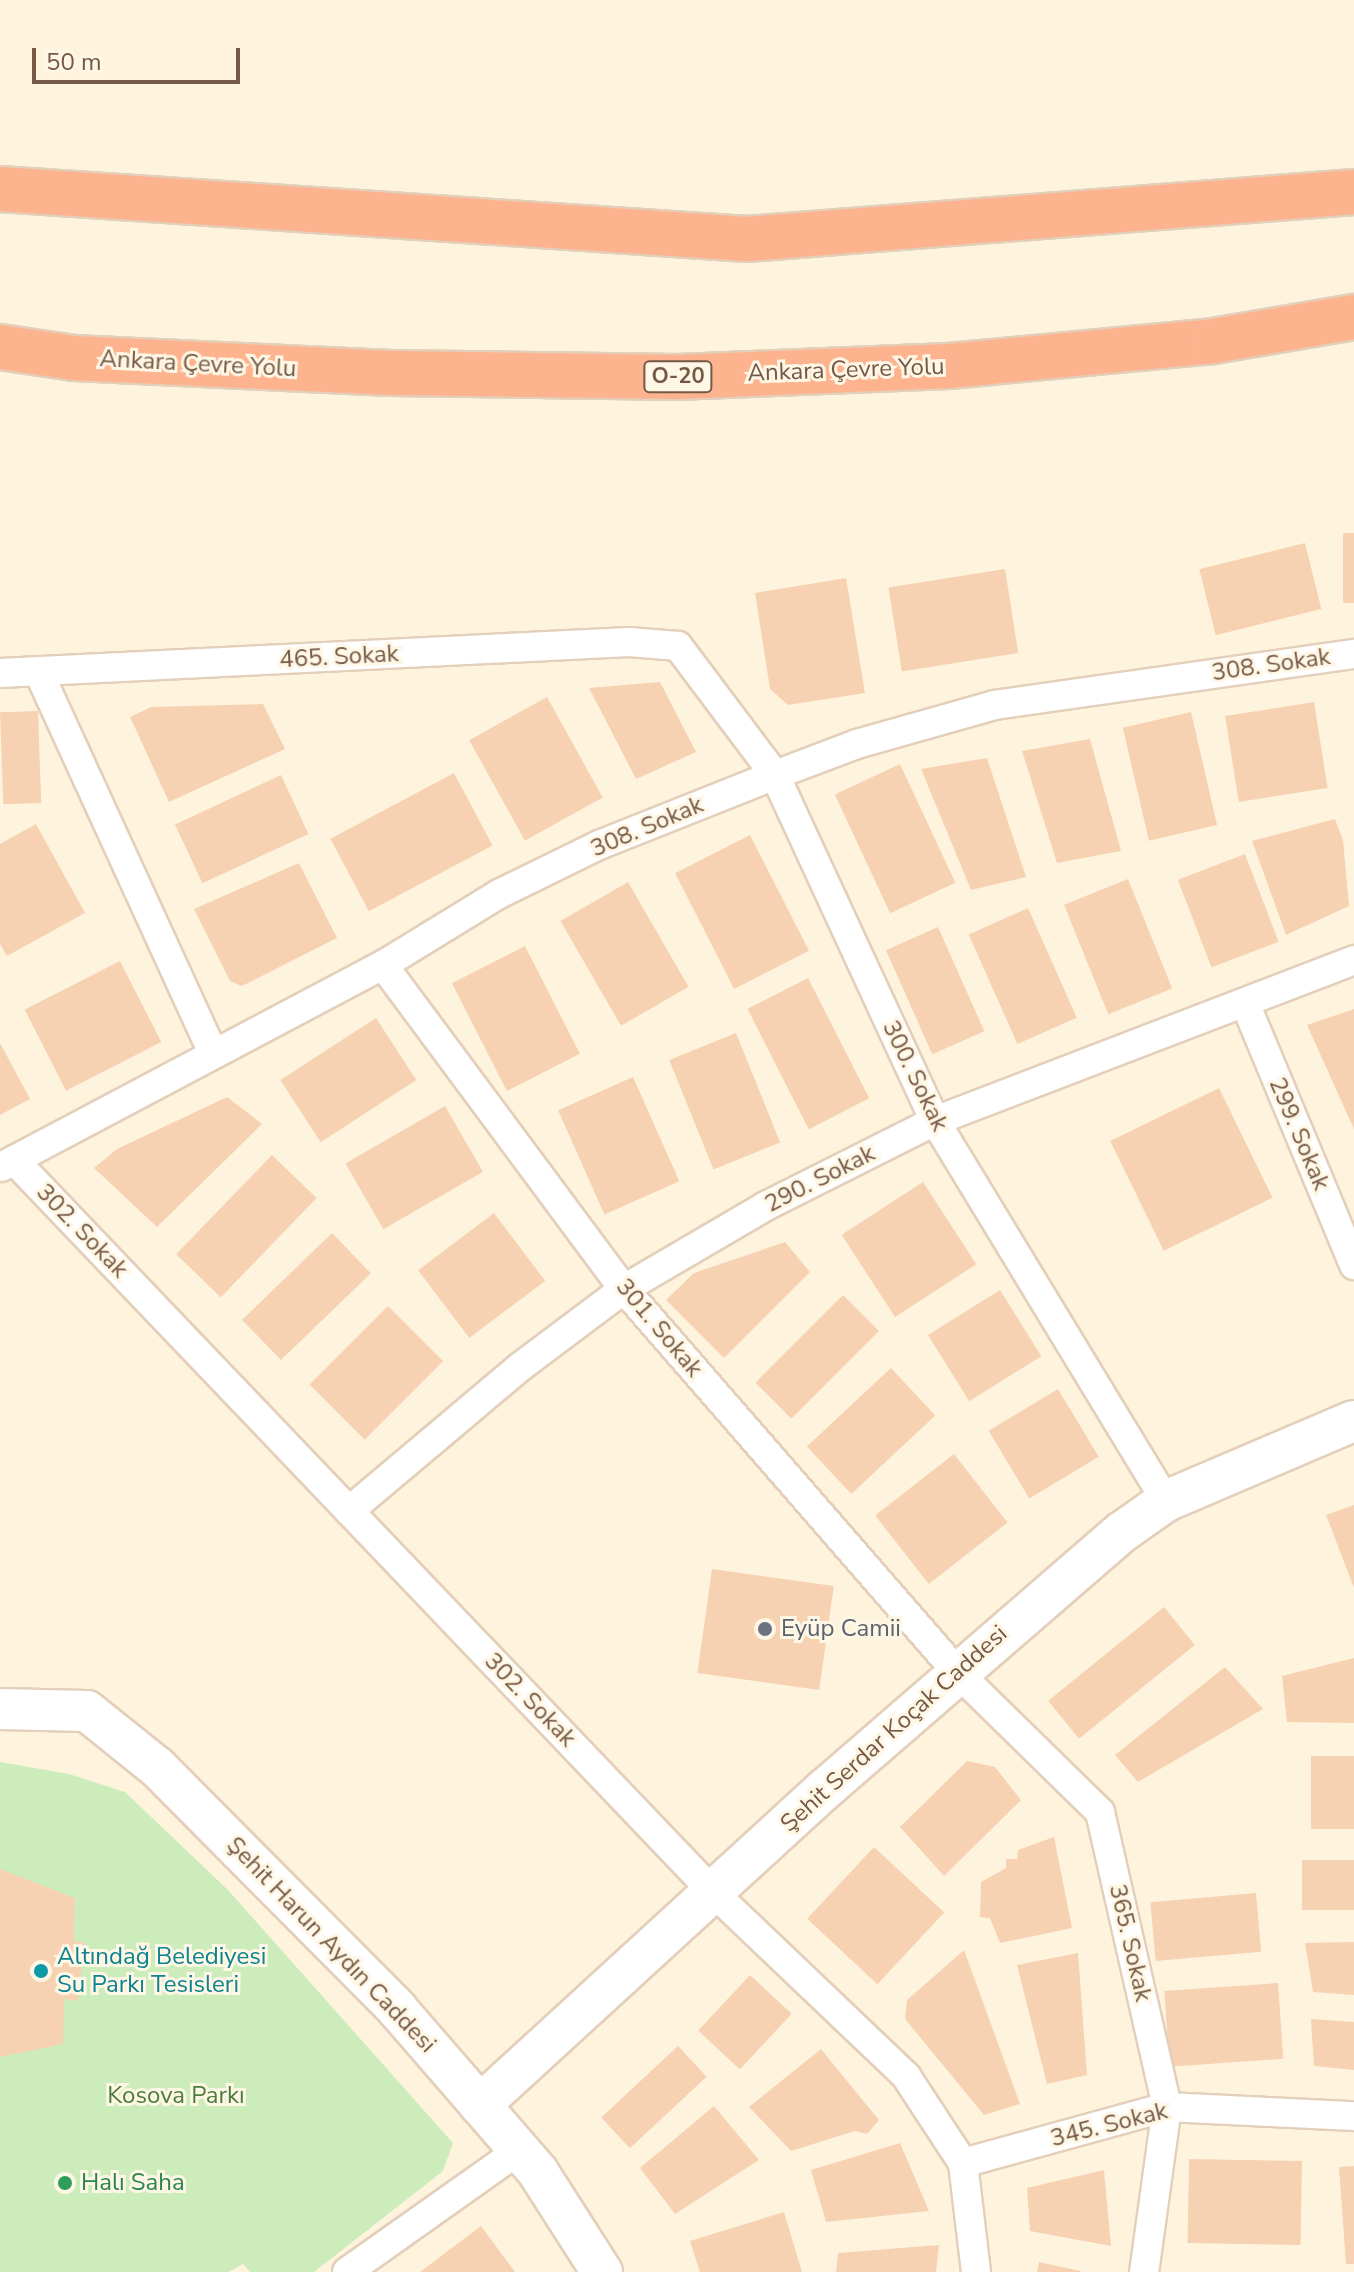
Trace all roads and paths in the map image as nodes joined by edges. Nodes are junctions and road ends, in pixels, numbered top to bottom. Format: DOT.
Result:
graph roads {
  1 [pos="0,189"];
  2 [pos="1354,192"];
  3 [pos="1354,317"];
  4 [pos="0,347"];
  5 [pos="678,646"];
  6 [pos="1354,654"];
  7 [pos="0,673"];
  8 [pos="39,673"];
  9 [pos="775,775"];
  10 [pos="1354,960"];
  11 [pos="383,965"];
  12 [pos="1245,1003"];
  13 [pos="213,1053"];
  14 [pos="935,1121"];
  15 [pos="7,1164"];
  16 [pos="1354,1265"];
  17 [pos="624,1289"];
  18 [pos="1354,1421"];
  19 [pos="1166,1501"];
  20 [pos="349,1511"];
  21 [pos="957,1672"];
  22 [pos="0,1709"];
  23 [pos="713,1892"];
  24 [pos="480,2105"];
  25 [pos="1167,2107"];
  26 [pos="1354,2116"];
  27 [pos="519,2150"];
  28 [pos="963,2163"];
  29 [pos="347,2272"];
  30 [pos="602,2272"];
  31 [pos="976,2272"];
  32 [pos="1144,2272"];
  1 -- 2 [label="highway"];
  3 -- 4 [label="highway, Ankara Çevre Yolu / O-20"];
  5 -- 8 [label="street, 465. Sokak"];
  5 -- 9 [label="street, 300. Sokak"];
  6 -- 9 [label="street, 308. Sokak"];
  7 -- 8 [label="street, 465. Sokak"];
  8 -- 13 [label="street"];
  9 -- 11 [label="street, 308. Sokak"];
  9 -- 14 [label="street, 300. Sokak"];
  10 -- 12 [label="street, 290. Sokak"];
  11 -- 13 [label="street, 308. Sokak"];
  11 -- 17 [label="street, 301. Sokak"];
  12 -- 14 [label="street, 290. Sokak"];
  12 -- 16 [label="street, 299. Sokak"];
  13 -- 15 [label="street, 308. Sokak"];
  14 -- 17 [label="street, 290. Sokak"];
  14 -- 19 [label="street, 300. Sokak"];
  15 -- 20 [label="street, 302. Sokak"];
  17 -- 20 [label="street, 290. Sokak"];
  17 -- 21 [label="street, 301. Sokak"];
  18 -- 19 [label="street, Şehit Serdar Koçak Caddesi"];
  19 -- 21 [label="street, Şehit Serdar Koçak Caddesi"];
  20 -- 23 [label="street, 302. Sokak"];
  21 -- 23 [label="street, Şehit Serdar Koçak Caddesi"];
  21 -- 25 [label="street, 365. Sokak"];
  22 -- 24 [label="street, Şehit Harun Aydın Caddesi"];
  23 -- 24 [label="street, Şehit Serdar Koçak Caddesi"];
  23 -- 28 [label="street, 302. Sokak"];
  24 -- 27 [label="street, Şehit Harun Aydın Caddesi"];
  25 -- 26 [label="street, 345. Sokak"];
  25 -- 28 [label="street, 345. Sokak"];
  25 -- 32 [label="street, 365. Sokak"];
  27 -- 29 [label="street"];
  27 -- 30 [label="street, Şehit Harun Aydın Caddesi"];
  28 -- 31 [label="street, 302. Sokak"];
}
